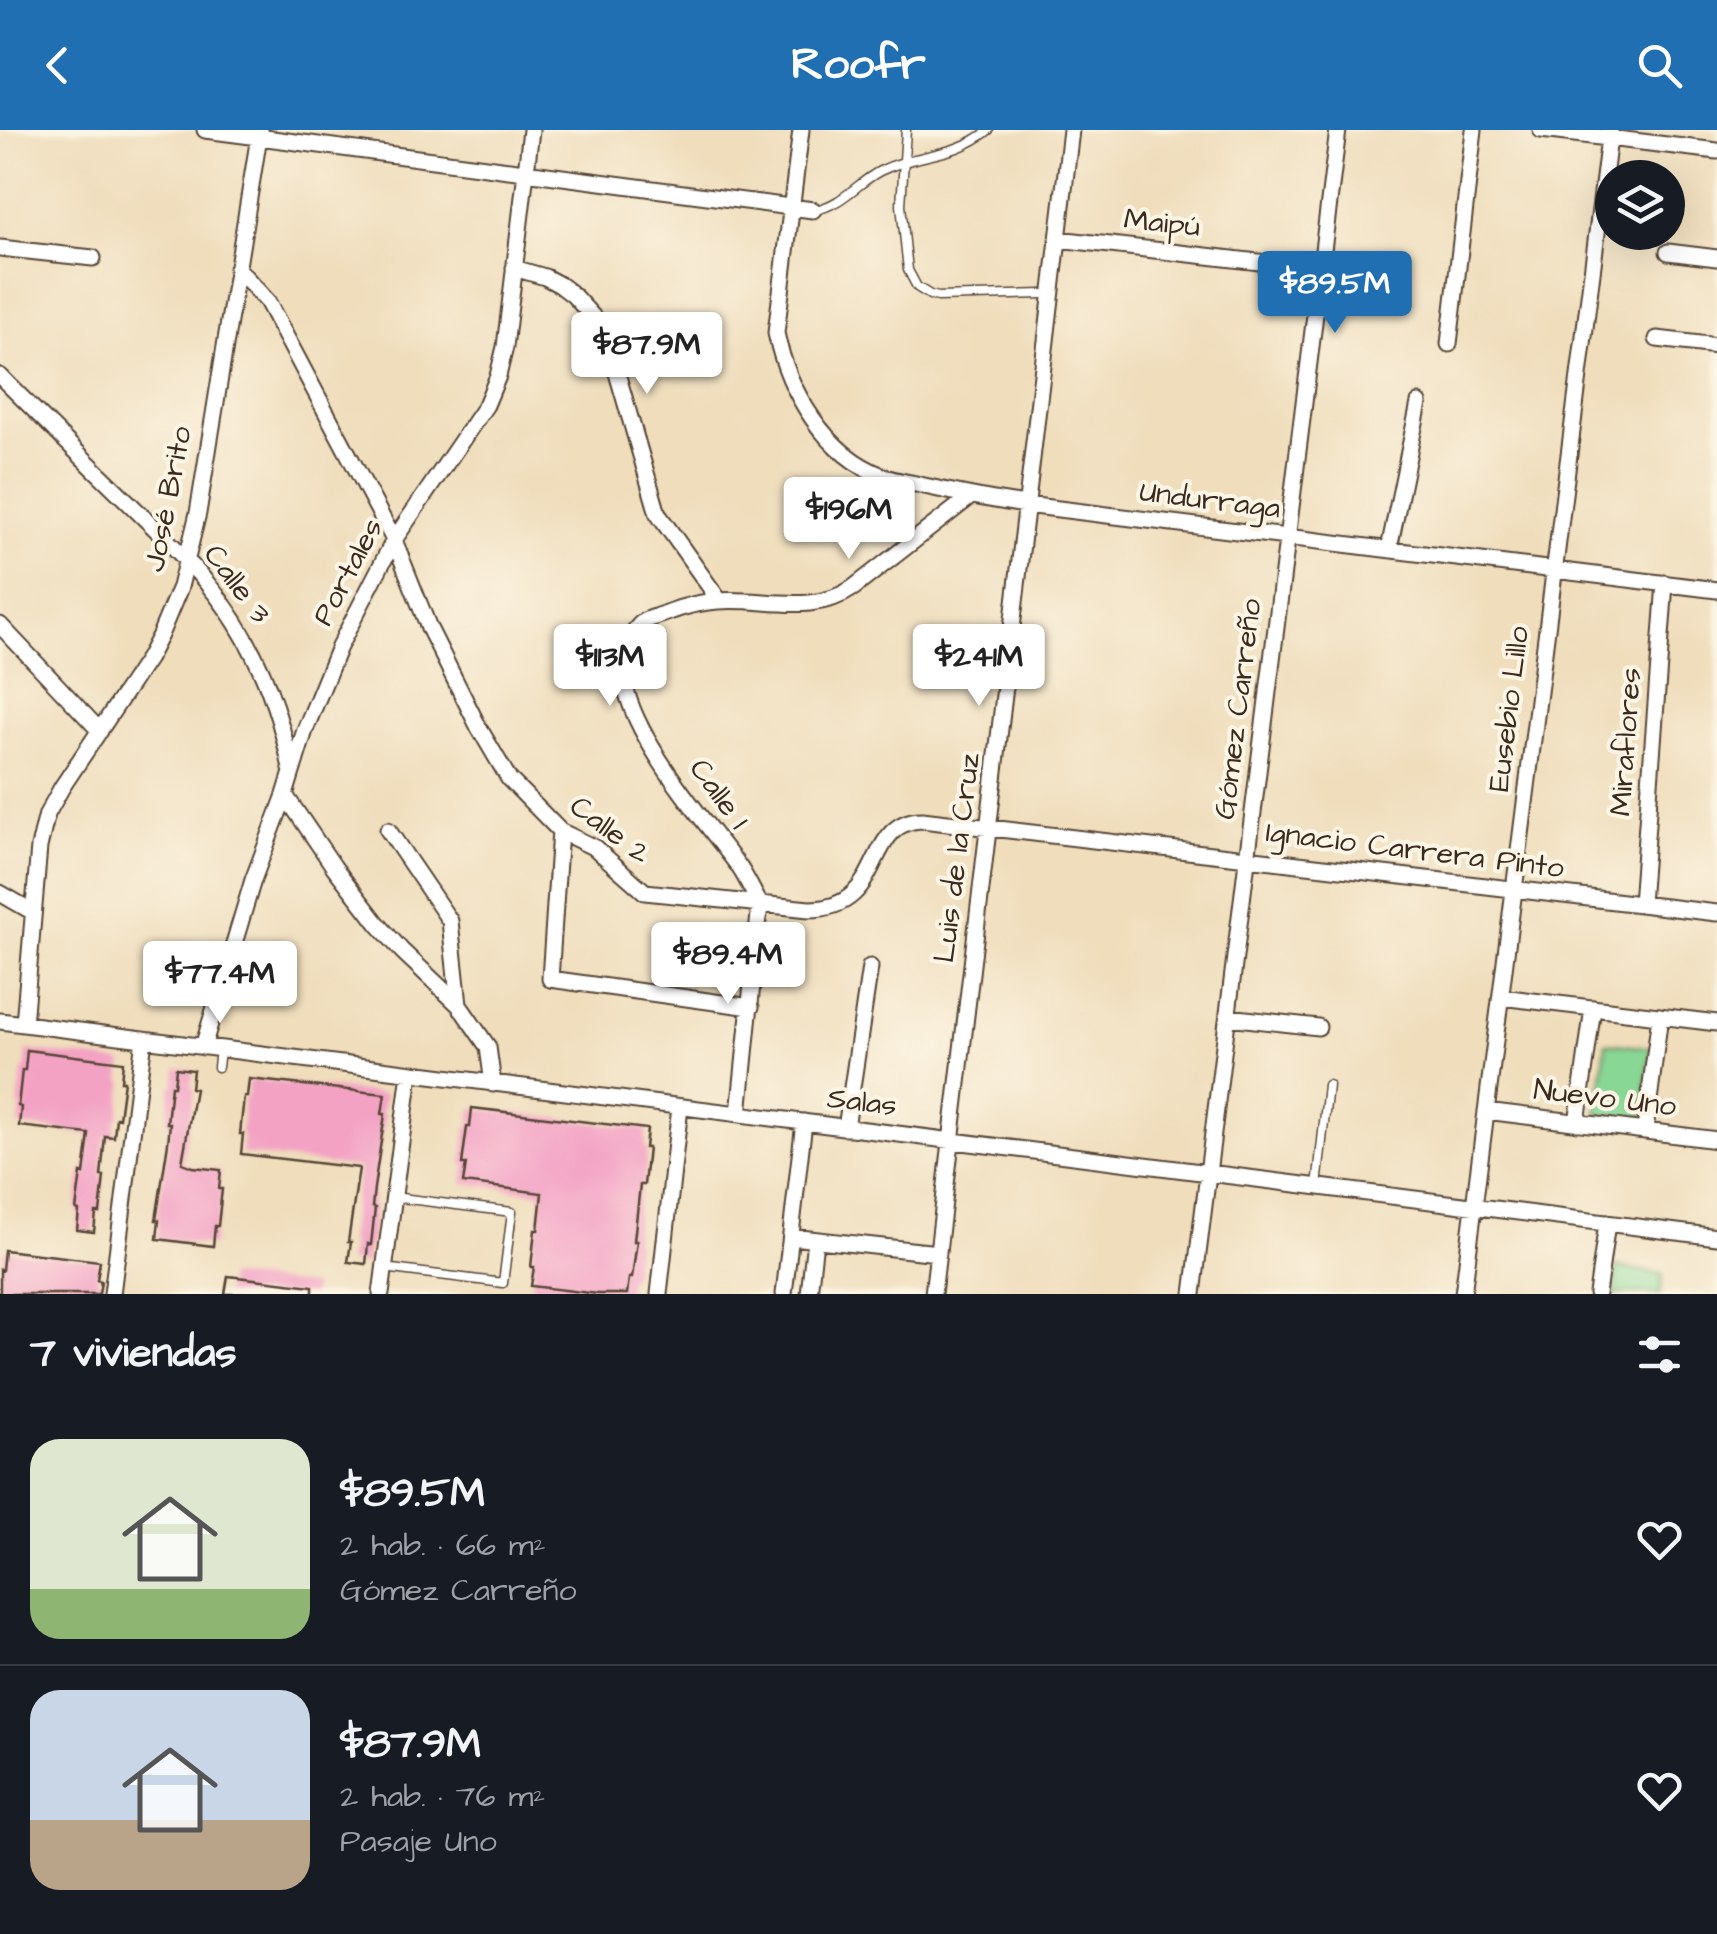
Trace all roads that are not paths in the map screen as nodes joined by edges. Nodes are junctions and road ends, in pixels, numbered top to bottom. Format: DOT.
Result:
graph roads {
  1 [pos="205,130"];
  2 [pos="531,130"];
  3 [pos="801,130"];
  4 [pos="906,130"];
  5 [pos="989,130"];
  6 [pos="1071,130"];
  7 [pos="1338,130"];
  8 [pos="1474,130"];
  9 [pos="1540,130"];
  10 [pos="260,134"];
  11 [pos="1609,134"];
  12 [pos="1717,151"];
  13 [pos="904,162"];
  14 [pos="525,172"];
  15 [pos="792,207"];
  16 [pos="813,210"];
  17 [pos="1058,239"];
  18 [pos="0,248"];
  19 [pos="1668,252"];
  20 [pos="93,258"];
  21 [pos="1717,258"];
  22 [pos="237,268"];
  23 [pos="514,268"];
  24 [pos="1320,269"];
  25 [pos="1043,294"];
  26 [pos="1657,339"];
  27 [pos="1449,344"];
  28 [pos="1717,346"];
  29 [pos="0,376"];
  30 [pos="1419,403"];
  31 [pos="970,497"];
  32 [pos="1026,505"];
  33 [pos="1287,537"];
  34 [pos="394,540"];
  35 [pos="1389,550"];
  36 [pos="188,562"];
  37 [pos="1554,570"];
  38 [pos="1665,583"];
  39 [pos="1717,590"];
  40 [pos="719,600"];
  41 [pos="0,625"];
  42 [pos="100,731"];
  43 [pos="292,773"];
  44 [pos="285,795"];
  45 [pos="988,829"];
  46 [pos="388,830"];
  47 [pos="560,832"];
  48 [pos="1247,858"];
  49 [pos="1514,889"];
  50 [pos="0,893"];
  51 [pos="760,904"];
  52 [pos="1641,904"];
  53 [pos="33,912"];
  54 [pos="1717,912"];
  55 [pos="870,967"];
  56 [pos="1500,996"];
  57 [pos="459,1006"];
  58 [pos="751,1007"];
  59 [pos="1593,1008"];
  60 [pos="1660,1016"];
  61 [pos="1228,1017"];
  62 [pos="0,1021"];
  63 [pos="1717,1023"];
  64 [pos="24,1024"];
  65 [pos="1318,1026"];
  66 [pos="144,1039"];
  67 [pos="203,1047"];
  68 [pos="220,1049"];
  69 [pos="218,1067"];
  70 [pos="410,1073"];
  71 [pos="493,1084"];
  72 [pos="1328,1085"];
  73 [pos="680,1107"];
  74 [pos="1486,1111"];
  75 [pos="739,1114"];
  76 [pos="804,1122"];
  77 [pos="1577,1122"];
  78 [pos="846,1128"];
  79 [pos="1645,1131"];
  80 [pos="1717,1140"];
  81 [pos="951,1141"];
  82 [pos="1208,1173"];
  83 [pos="1317,1186"];
  84 [pos="394,1197"];
  85 [pos="1474,1207"];
  86 [pos="1606,1223"];
  87 [pos="791,1237"];
  88 [pos="1717,1237"];
  89 [pos="815,1240"];
  90 [pos="938,1253"];
  91 [pos="379,1281"];
  92 [pos="112,1294"];
  93 [pos="659,1294"];
  94 [pos="784,1294"];
  95 [pos="809,1294"];
  96 [pos="933,1294"];
  97 [pos="1193,1294"];
  98 [pos="1463,1294"];
  99 [pos="1597,1294"];
  1 -- 10 [label="street"];
  2 -- 14 [label="street, Portales"];
  3 -- 15 [label="street"];
  4 -- 13 [label="lane"];
  5 -- 13 [label="lane"];
  6 -- 17 [label="street, Luis de la Cruz"];
  7 -- 24 [label="street, Gómez Carreño"];
  8 -- 27 [label="street"];
  9 -- 11 [label="street"];
  10 -- 14 [label="street"];
  10 -- 22 [label="street, José Brito"];
  11 -- 12 [label="street"];
  11 -- 37 [label="street, Eusebio Lillo"];
  13 -- 16 [label="lane"];
  13 -- 25 [label="lane"];
  14 -- 15 [label="street"];
  14 -- 23 [label="street, Portales"];
  15 -- 16 [label="street"];
  15 -- 31 [label="street, Undurraga"];
  17 -- 24 [label="street, Maipú"];
  17 -- 32 [label="street, Luis de la Cruz"];
  18 -- 20 [label="street"];
  19 -- 21 [label="street"];
  22 -- 34 [label="street, Calle 2"];
  22 -- 36 [label="street, José Brito"];
  23 -- 34 [label="street, Portales"];
  23 -- 40 [label="street"];
  24 -- 33 [label="street, Gómez Carreño"];
  26 -- 28 [label="street"];
  29 -- 36 [label="street, Calle 3"];
  30 -- 35 [label="street"];
  31 -- 32 [label="street, Undurraga"];
  31 -- 40 [label="street"];
  32 -- 33 [label="street, Undurraga"];
  32 -- 45 [label="street, Luis de la Cruz"];
  33 -- 35 [label="street, Undurraga"];
  33 -- 48 [label="street, Gómez Carreño"];
  34 -- 43 [label="street, Portales"];
  34 -- 47 [label="street, Calle 2"];
  35 -- 37 [label="street, Undurraga"];
  36 -- 42 [label="street, José Brito"];
  36 -- 43 [label="street, Calle 3"];
  37 -- 38 [label="street, Undurraga"];
  37 -- 49 [label="street, Eusebio Lillo"];
  38 -- 39 [label="street, Undurraga"];
  38 -- 52 [label="street, Miraflores"];
  40 -- 51 [label="street, Calle 1"];
  41 -- 42 [label="street"];
  42 -- 53 [label="street, José Brito"];
  43 -- 44 [label="street, Portales"];
  44 -- 57 [label="street"];
  44 -- 67 [label="street, Portales"];
  45 -- 48 [label="street, Ignacio Carrera Pinto"];
  45 -- 51 [label="street, Calle 2"];
  45 -- 81 [label="street, Luis de la Cruz"];
  46 -- 57 [label="street"];
  47 -- 51 [label="street, Calle 2"];
  47 -- 58 [label="street"];
  48 -- 49 [label="street, Ignacio Carrera Pinto"];
  48 -- 61 [label="street, Gómez Carreño"];
  49 -- 52 [label="street, Ignacio Carrera Pinto"];
  49 -- 56 [label="street, Eusebio Lillo"];
  50 -- 53 [label="street"];
  51 -- 58 [label="street"];
  52 -- 54 [label="street, Ignacio Carrera Pinto"];
  53 -- 64 [label="street, José Brito"];
  55 -- 78 [label="street"];
  56 -- 59 [label="street"];
  56 -- 74 [label="street, Eusebio Lillo"];
  57 -- 71 [label="street"];
  58 -- 75 [label="street"];
  59 -- 60 [label="street"];
  59 -- 77 [label="street"];
  60 -- 63 [label="street"];
  60 -- 79 [label="street"];
  61 -- 65 [label="street"];
  61 -- 82 [label="street, Gómez Carreño"];
  62 -- 64 [label="street, Salas"];
  64 -- 66 [label="street, Salas"];
  66 -- 67 [label="street, Salas"];
  66 -- 92 [label="street"];
  67 -- 68 [label="street, Salas"];
  68 -- 69 [label="lane"];
  68 -- 70 [label="street, Salas"];
  70 -- 71 [label="street, Salas"];
  70 -- 84 [label="street"];
  71 -- 73 [label="street, Salas"];
  72 -- 83 [label="lane"];
  73 -- 75 [label="street, Salas"];
  73 -- 93 [label="street"];
  74 -- 77 [label="street, Nuevo Uno"];
  74 -- 85 [label="street, Eusebio Lillo"];
  75 -- 76 [label="street, Salas"];
  76 -- 78 [label="street, Salas"];
  76 -- 87 [label="street"];
  77 -- 79 [label="street, Nuevo Uno"];
  78 -- 81 [label="street, Salas"];
  79 -- 80 [label="street, Nuevo Uno"];
  81 -- 82 [label="street, Salas"];
  81 -- 90 [label="street, Luis de la Cruz"];
  82 -- 83 [label="street, Salas"];
  82 -- 97 [label="street, Gómez Carreño"];
  83 -- 85 [label="street, Salas"];
  84 -- 91 [label="street"];
  84 -- 91 [label="lane"];
  85 -- 86 [label="street, Salas"];
  85 -- 98 [label="street, Eusebio Lillo"];
  86 -- 88 [label="street, Salas"];
  86 -- 99 [label="street"];
  87 -- 89 [label="street"];
  87 -- 94 [label="street"];
  89 -- 90 [label="street"];
  89 -- 95 [label="street"];
  90 -- 96 [label="street, Luis de la Cruz"];
}
